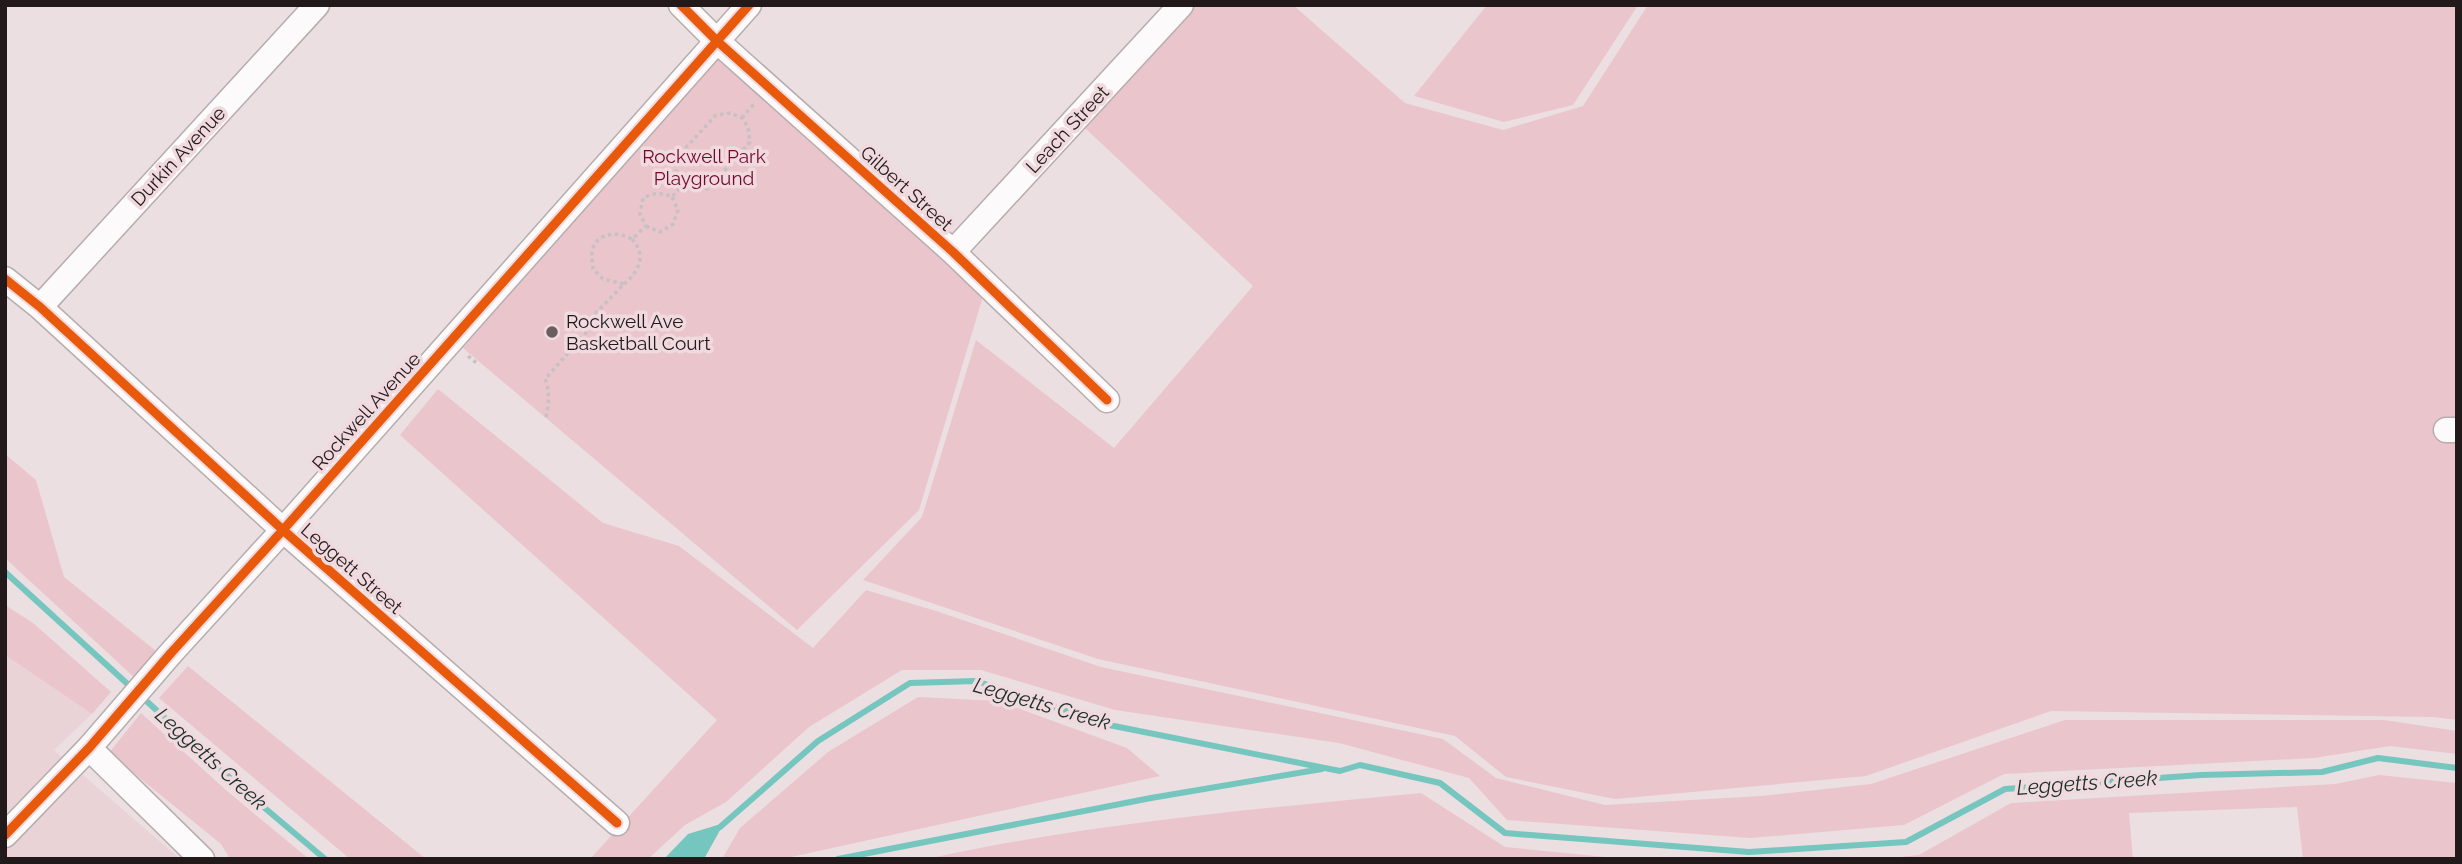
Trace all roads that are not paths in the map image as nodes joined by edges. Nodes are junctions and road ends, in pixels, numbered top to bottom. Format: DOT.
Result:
graph roads {
  1 [pos="317,5"];
  2 [pos="681,5"];
  3 [pos="749,5"];
  4 [pos="1181,5"];
  5 [pos="717,41"];
  6 [pos="953,253"];
  7 [pos="5,279"];
  8 [pos="40,307"];
  9 [pos="1107,400"];
  10 [pos="283,530"];
  11 [pos="89,748"];
  12 [pos="617,823"];
  13 [pos="5,835"];
  14 [pos="202,859"];
  1 -- 8 [label="street, Durkin Avenue"];
  2 -- 5 [label="street, Gilbert Street"];
  3 -- 5 [label="street, Rockwell Avenue"];
  4 -- 6 [label="street, Leach Street"];
  5 -- 6 [label="street, Gilbert Street"];
  5 -- 10 [label="street, Rockwell Avenue"];
  6 -- 9 [label="street, Gilbert Street"];
  7 -- 8 [label="street, Leggett Street"];
  8 -- 10 [label="street, Leggett Street"];
  10 -- 11 [label="street, Rockwell Avenue"];
  10 -- 12 [label="street, Leggett Street"];
  11 -- 13 [label="street, Rockwell Avenue"];
  11 -- 14 [label="street"];
}
